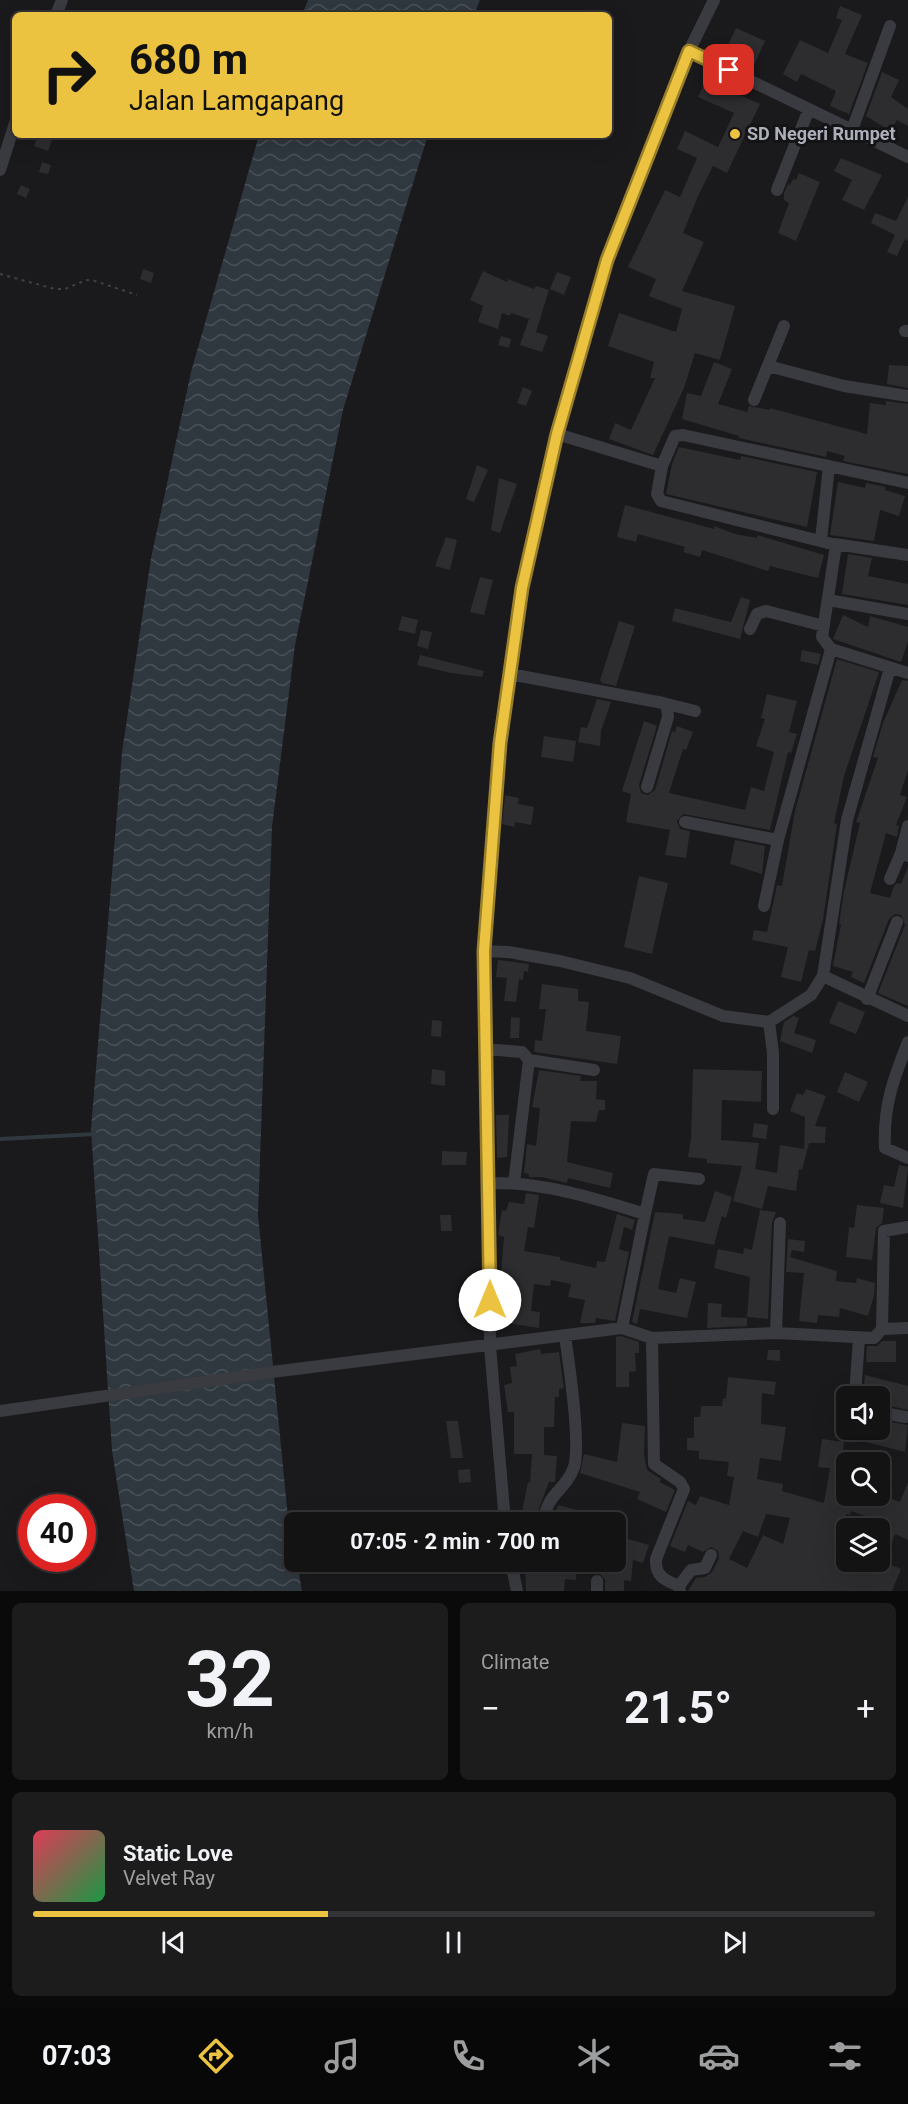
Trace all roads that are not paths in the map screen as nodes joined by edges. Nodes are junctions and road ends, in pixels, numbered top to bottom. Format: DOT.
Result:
graph roads {
  1 [pos="714,0"];
  2 [pos="891,27"];
  3 [pos="689,51"];
  4 [pos="809,109"];
  5 [pos="852,130"];
  6 [pos="12,132"];
  7 [pos="908,157"];
  8 [pos="0,170"];
  9 [pos="777,190"];
  10 [pos="784,326"];
  11 [pos="768,366"];
  12 [pos="908,396"];
  13 [pos="754,400"];
  14 [pos="557,434"];
  15 [pos="662,466"];
  16 [pos="829,466"];
  17 [pos="908,483"];
  18 [pos="821,540"];
  19 [pos="835,544"];
  20 [pos="908,555"];
  21 [pos="828,600"];
  22 [pos="908,614"];
  23 [pos="824,626"];
  24 [pos="750,629"];
  25 [pos="831,649"];
  26 [pos="890,668"];
  27 [pos="908,673"];
  28 [pos="510,674"];
  29 [pos="663,704"];
  30 [pos="695,711"];
  31 [pos="647,787"];
  32 [pos="685,822"];
  33 [pos="908,826"];
  34 [pos="778,840"];
  35 [pos="904,855"];
  36 [pos="890,879"];
  37 [pos="764,906"];
  38 [pos="897,922"];
  39 [pos="484,951"];
  40 [pos="823,976"];
  41 [pos="867,999"];
  42 [pos="908,1016"];
  43 [pos="769,1022"];
  44 [pos="908,1042"];
  45 [pos="484,1049"];
  46 [pos="529,1060"];
  47 [pos="594,1070"];
  48 [pos="773,1109"];
  49 [pos="908,1158"];
  50 [pos="699,1179"];
  51 [pos="514,1183"];
  52 [pos="489,1184"];
  53 [pos="645,1214"];
  54 [pos="780,1223"];
  55 [pos="908,1227"];
  56 [pos="908,1328"];
  57 [pos="622,1329"];
  58 [pos="882,1329"];
  59 [pos="777,1333"];
  60 [pos="565,1336"];
  61 [pos="652,1338"];
  62 [pos="859,1338"];
  63 [pos="490,1346"];
  64 [pos="856,1386"];
  65 [pos="0,1411"];
  66 [pos="890,1414"];
  67 [pos="905,1417"];
  68 [pos="504,1512"];
  69 [pos="545,1512"];
  70 [pos="711,1555"];
  71 [pos="513,1572"];
  72 [pos="680,1588"];
  73 [pos="517,1591"];
  1 -- 3 [label="street"];
  2 -- 5 [label="street"];
  3 -- 4 [label="street"];
  3 -- 14 [label="street"];
  4 -- 5 [label="street"];
  4 -- 9 [label="street"];
  5 -- 7 [label="street"];
  6 -- 8 [label="street"];
  10 -- 11 [label="street"];
  11 -- 12 [label="street"];
  11 -- 13 [label="street"];
  14 -- 15 [label="street"];
  14 -- 28 [label="street"];
  15 -- 16 [label="street"];
  15 -- 18 [label="street"];
  16 -- 17 [label="street"];
  16 -- 18 [label="street"];
  18 -- 19 [label="street"];
  19 -- 20 [label="street"];
  19 -- 21 [label="street"];
  21 -- 22 [label="street"];
  21 -- 23 [label="street"];
  23 -- 24 [label="street"];
  23 -- 25 [label="street"];
  25 -- 26 [label="street"];
  25 -- 34 [label="street"];
  26 -- 27 [label="street"];
  26 -- 40 [label="street"];
  28 -- 29 [label="street"];
  28 -- 39 [label="street"];
  29 -- 30 [label="street"];
  29 -- 31 [label="street"];
  32 -- 34 [label="street"];
  33 -- 35 [label="street"];
  34 -- 37 [label="street"];
  35 -- 36 [label="street"];
  38 -- 41 [label="street"];
  39 -- 43 [label="street"];
  39 -- 45 [label="street"];
  40 -- 41 [label="street"];
  40 -- 43 [label="street"];
  41 -- 42 [label="street"];
  43 -- 48 [label="street"];
  44 -- 49 [label="street"];
  45 -- 46 [label="street"];
  45 -- 52 [label="street"];
  46 -- 47 [label="street"];
  46 -- 51 [label="street"];
  50 -- 53 [label="street"];
  51 -- 52 [label="street"];
  51 -- 53 [label="street"];
  52 -- 63 [label="street"];
  53 -- 57 [label="street"];
  54 -- 59 [label="street"];
  55 -- 58 [label="street"];
  56 -- 58 [label="street"];
  57 -- 60 [label="street"];
  57 -- 61 [label="street"];
  58 -- 62 [label="street"];
  59 -- 61 [label="street"];
  59 -- 62 [label="street"];
  60 -- 63 [label="street"];
  60 -- 69 [label="street"];
  61 -- 72 [label="street"];
  62 -- 64 [label="street"];
  63 -- 65 [label="street"];
  63 -- 68 [label="street"];
  66 -- 67 [label="street"];
  70 -- 72 [label="street"];
  71 -- 73 [label="street"];
}
